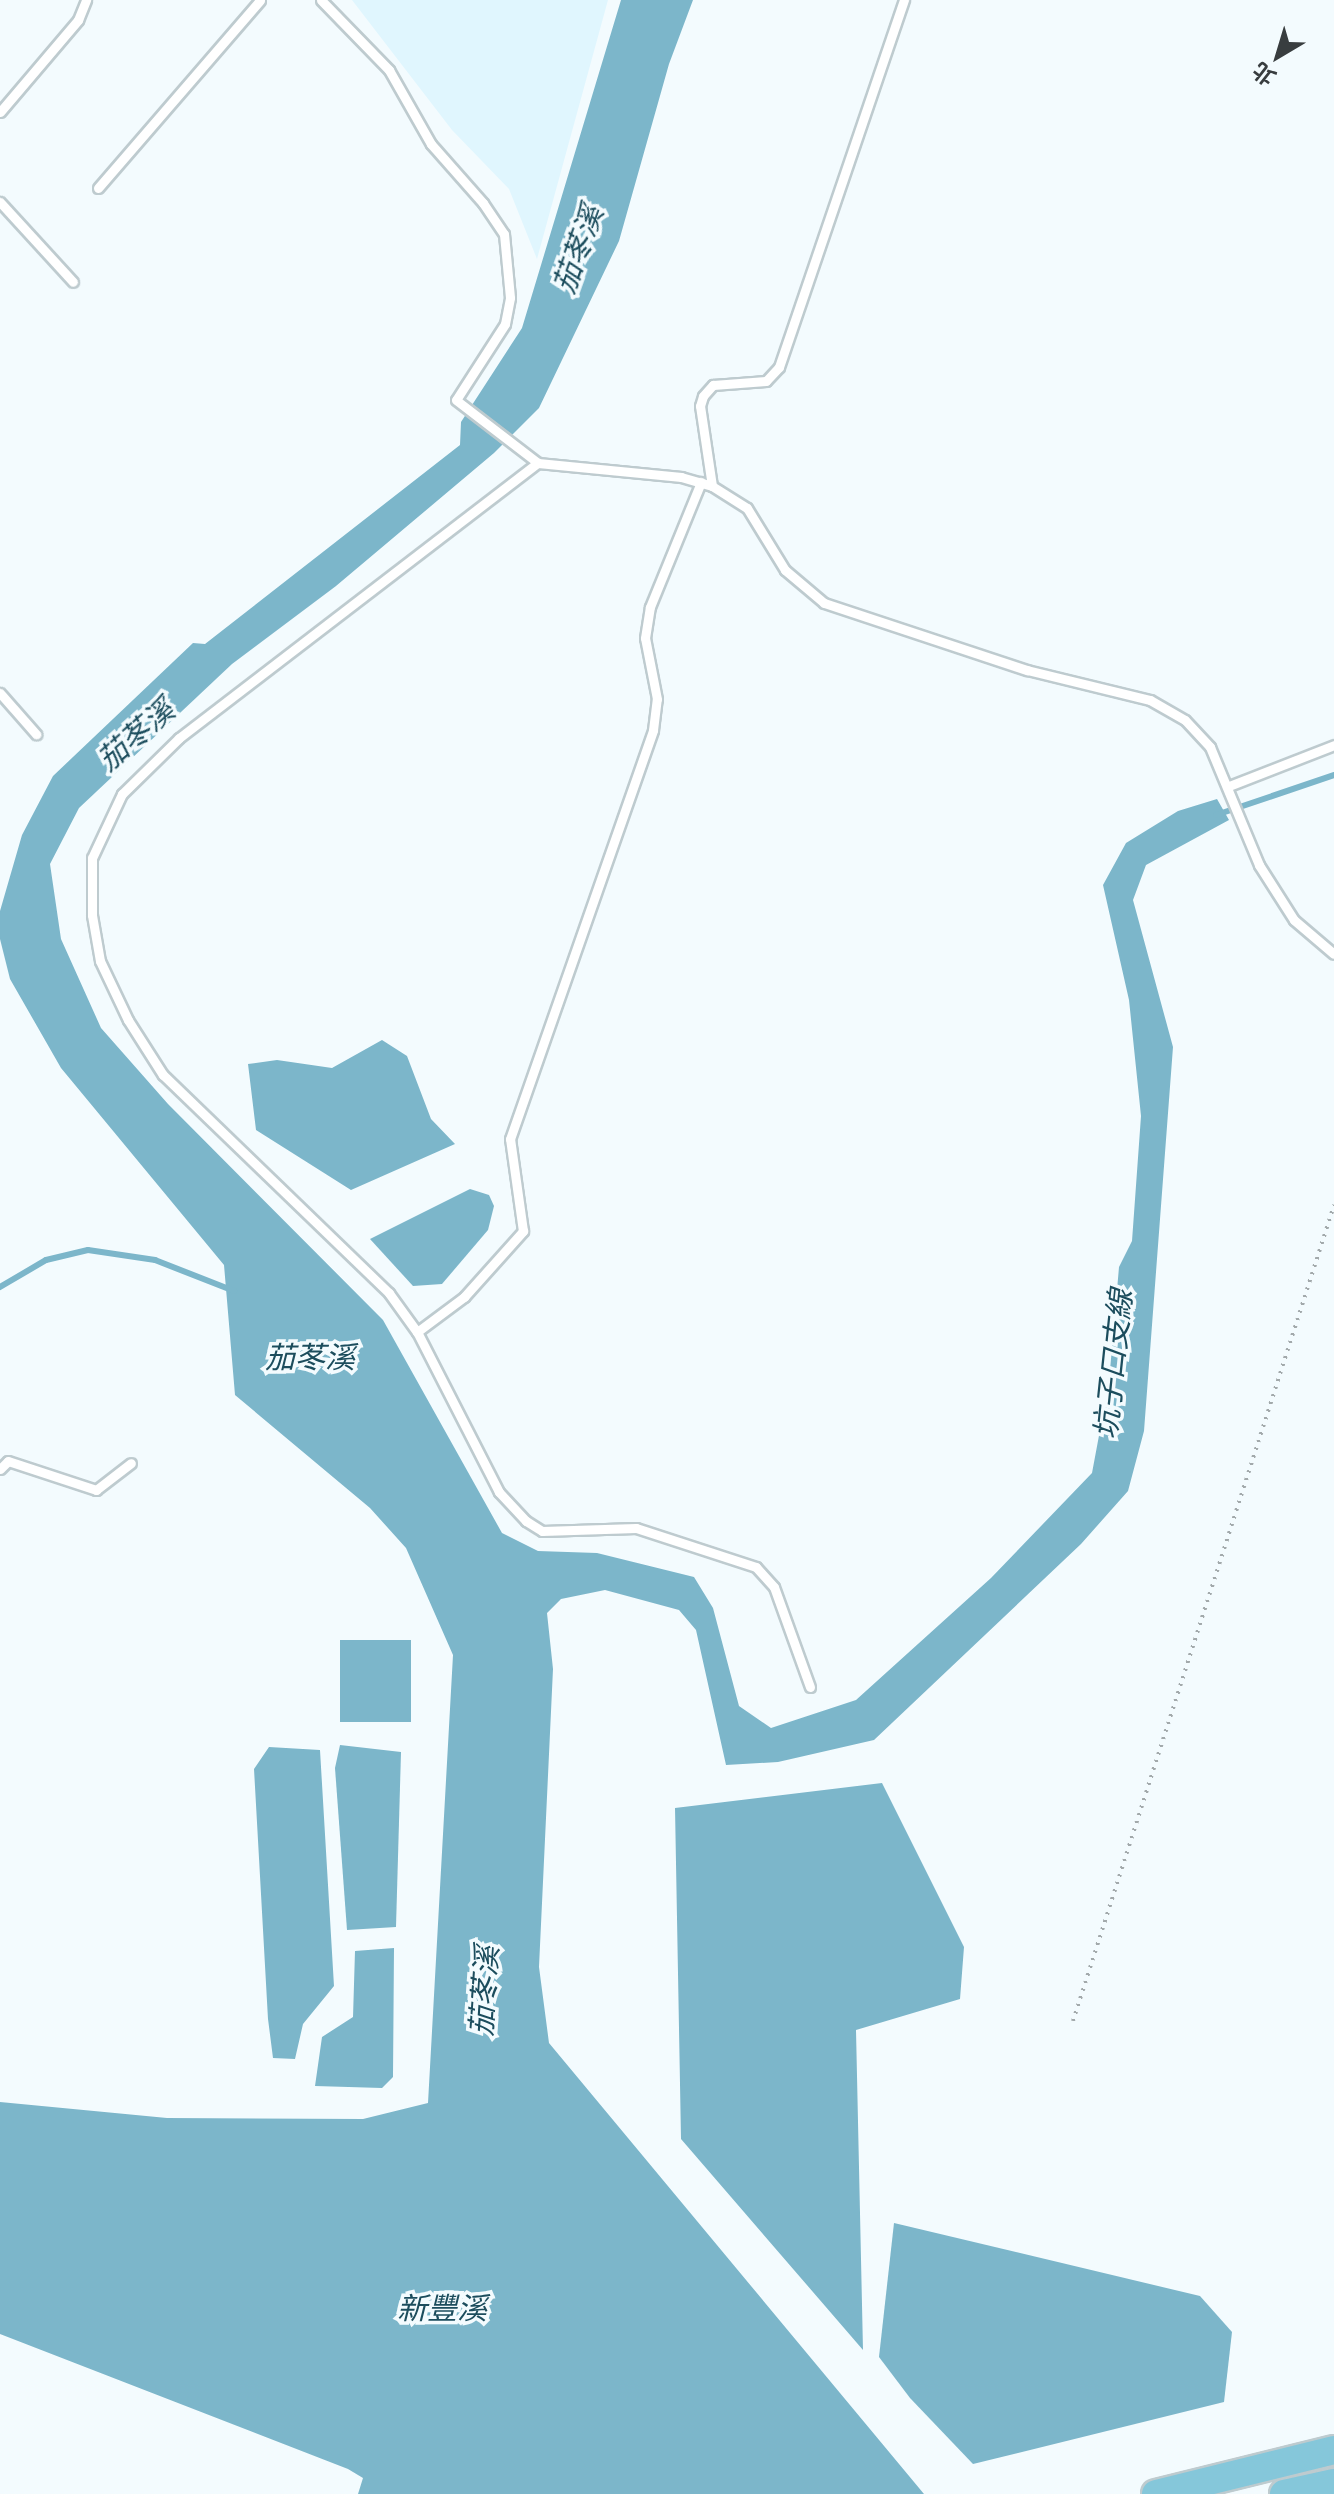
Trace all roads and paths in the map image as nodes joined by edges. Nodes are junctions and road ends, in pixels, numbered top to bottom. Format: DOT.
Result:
graph roads {
  1 [pos="86,0"];
  2 [pos="260,0"];
  3 [pos="321,0"];
  4 [pos="904,0"];
  5 [pos="0,112"];
  6 [pos="98,188"];
  7 [pos="0,202"];
  8 [pos="73,282"];
  9 [pos="538,463"];
  10 [pos="701,482"];
  11 [pos="712,486"];
  12 [pos="0,693"];
  13 [pos="36,734"];
  14 [pos="1334,745"];
  15 [pos="1229,786"];
  16 [pos="1334,954"];
  17 [pos="1334,1205"];
  18 [pos="417,1332"];
  19 [pos="131,1463"];
  20 [pos="0,1469"];
  21 [pos="810,1687"];
  22 [pos="1073,2021"];
  23 [pos="1334,2450"];
  24 [pos="1334,2483"];
  25 [pos="1156,2494"];
  26 [pos="1284,2494"];
  1 -- 5 [label="lane"];
  2 -- 6 [label="lane"];
  3 -- 9 [label="lane"];
  4 -- 11 [label="lane"];
  7 -- 8 [label="lane"];
  9 -- 10 [label="lane"];
  9 -- 18 [label="lane"];
  10 -- 11 [label="lane"];
  10 -- 18 [label="lane"];
  11 -- 15 [label="lane"];
  12 -- 13 [label="lane"];
  14 -- 15 [label="lane"];
  15 -- 16 [label="lane"];
  17 -- 22 [label="path"];
  18 -- 21 [label="lane"];
  19 -- 20 [label="lane"];
  23 -- 25 [label="main road"];
  24 -- 26 [label="main road"];
}
